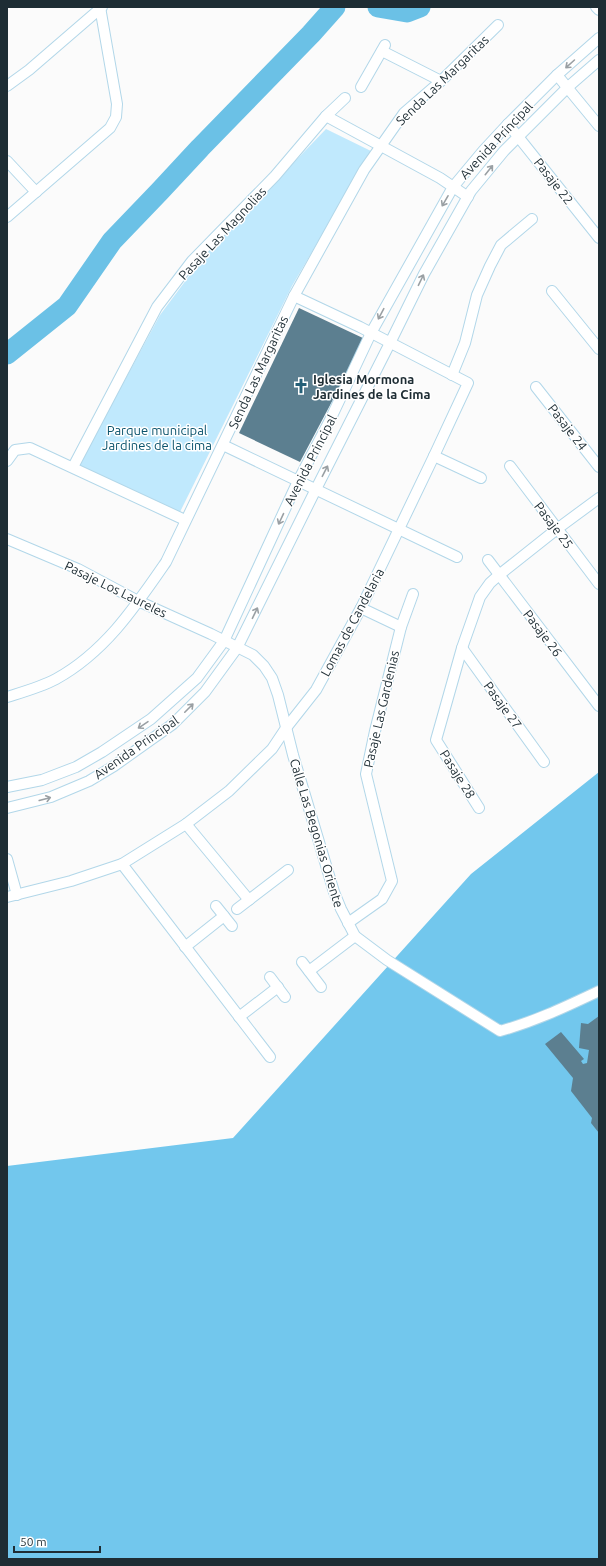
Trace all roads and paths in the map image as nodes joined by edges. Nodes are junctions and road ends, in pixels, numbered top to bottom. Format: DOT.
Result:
graph roads {
  1 [pos="101,7"];
  2 [pos="596,7"];
  3 [pos="599,10"];
  4 [pos="498,25"];
  5 [pos="599,38"];
  6 [pos="599,60"];
  7 [pos="558,76"];
  8 [pos="441,81"];
  9 [pos="7,86"];
  10 [pos="361,87"];
  11 [pos="568,87"];
  12 [pos="345,98"];
  13 [pos="326,116"];
  14 [pos="508,124"];
  15 [pos="599,126"];
  16 [pos="519,136"];
  17 [pos="380,146"];
  18 [pos="7,161"];
  19 [pos="453,187"];
  20 [pos="36,192"];
  21 [pos="468,197"];
  22 [pos="7,217"];
  23 [pos="532,220"];
  24 [pos="599,238"];
  25 [pos="552,291"];
  26 [pos="294,296"];
  27 [pos="371,333"];
  28 [pos="390,344"];
  29 [pos="599,349"];
  30 [pos="452,375"];
  31 [pos="536,387"];
  32 [pos="223,445"];
  33 [pos="434,456"];
  34 [pos="7,461"];
  35 [pos="510,466"];
  36 [pos="73,467"];
  37 [pos="599,467"];
  38 [pos="482,478"];
  39 [pos="298,481"];
  40 [pos="316,489"];
  41 [pos="599,498"];
  42 [pos="185,520"];
  43 [pos="399,529"];
  44 [pos="557,529"];
  45 [pos="7,539"];
  46 [pos="457,556"];
  47 [pos="488,560"];
  48 [pos="499,576"];
  49 [pos="599,584"];
  50 [pos="413,594"];
  51 [pos="138,601"];
  52 [pos="361,608"];
  53 [pos="401,627"];
  54 [pos="224,641"];
  55 [pos="238,648"];
  56 [pos="462,648"];
  57 [pos="7,697"];
  58 [pos="599,706"];
  59 [pos="286,728"];
  60 [pos="544,762"];
  61 [pos="7,787"];
  62 [pos="7,808"];
  63 [pos="479,808"];
  64 [pos="186,824"];
  65 [pos="7,859"];
  66 [pos="122,864"];
  67 [pos="288,870"];
  68 [pos="12,896"];
  69 [pos="249,900"];
  70 [pos="216,906"];
  71 [pos="237,909"];
  72 [pos="224,916"];
  73 [pos="348,923"];
  74 [pos="232,926"];
  75 [pos="355,936"];
  76 [pos="184,947"];
  77 [pos="302,962"];
  78 [pos="309,971"];
  79 [pos="270,977"];
  80 [pos="278,987"];
  81 [pos="321,987"];
  82 [pos="599,991"];
  83 [pos="285,997"];
  84 [pos="239,1017"];
  85 [pos="270,1057"];
  1 -- 9 [label="street"];
  1 -- 20 [label="street"];
  2 -- 3 [label="street"];
  4 -- 8 [label="street, Senda Las Margaritas"];
  5 -- 7 [label="street, Avenida Principal, one-way"];
  6 -- 11 [label="street, Avenida Principal"];
  7 -- 11 [label="street"];
  7 -- 14 [label="street, Avenida Principal"];
  8 -- 10 [label="street"];
  8 -- 17 [label="street, Senda Las Margaritas"];
  11 -- 15 [label="street"];
  11 -- 16 [label="street, Avenida Principal"];
  12 -- 13 [label="street, Pasaje Las Magnolias"];
  13 -- 17 [label="street"];
  13 -- 36 [label="street, Pasaje Las Magnolias"];
  14 -- 16 [label="street, Pasaje 22"];
  14 -- 19 [label="street, Avenida Principal"];
  21 -- 16 [label="street, Avenida Principal, one-way"];
  16 -- 24 [label="street, Pasaje 22"];
  17 -- 19 [label="street"];
  17 -- 26 [label="street, Senda Las Margaritas"];
  18 -- 20 [label="street"];
  19 -- 21 [label="street"];
  19 -- 27 [label="street, Avenida Principal, one-way"];
  20 -- 22 [label="street"];
  28 -- 21 [label="street, Avenida Principal, one-way"];
  23 -- 30 [label="street"];
  25 -- 29 [label="street"];
  26 -- 27 [label="street, Lomas de Candelaria"];
  26 -- 32 [label="street, Senda Las Margaritas"];
  27 -- 28 [label="street, Lomas de Candelaria"];
  27 -- 39 [label="street, Avenida Principal"];
  28 -- 30 [label="street, Lomas de Candelaria"];
  40 -- 28 [label="street, Avenida Principal, one-way"];
  30 -- 33 [label="street, Lomas de Candelaria"];
  31 -- 37 [label="street, Pasaje 24"];
  32 -- 39 [label="street"];
  32 -- 42 [label="street, Senda Las Margaritas"];
  33 -- 38 [label="street"];
  33 -- 43 [label="street, Lomas de Candelaria"];
  34 -- 36 [label="street"];
  35 -- 44 [label="street, Pasaje 25"];
  36 -- 42 [label="street"];
  39 -- 40 [label="street"];
  39 -- 54 [label="street, Avenida Principal, one-way"];
  40 -- 43 [label="street"];
  55 -- 40 [label="street, Avenida Principal, one-way"];
  41 -- 44 [label="street"];
  42 -- 51 [label="street, Senda Las Margaritas"];
  43 -- 46 [label="street"];
  43 -- 52 [label="street, Lomas de Candelaria"];
  44 -- 48 [label="street"];
  44 -- 49 [label="street, Pasaje 25"];
  45 -- 51 [label="street, Pasaje Los Laureles"];
  47 -- 48 [label="street, Pasaje 26"];
  48 -- 56 [label="street"];
  48 -- 58 [label="street, Pasaje 26"];
  50 -- 53 [label="street, Pasaje Las Gardenias"];
  51 -- 54 [label="street, Pasaje Los Laureles"];
  51 -- 57 [label="street, Senda Las Margaritas"];
  52 -- 53 [label="street"];
  52 -- 59 [label="street, Lomas de Candelaria"];
  53 -- 73 [label="street, Pasaje Las Gardenias"];
  54 -- 55 [label="street, Calle Las Begonias Oriente"];
  54 -- 61 [label="street, Avenida Principal, one-way"];
  55 -- 59 [label="street, Calle Las Begonias Oriente"];
  62 -- 55 [label="street, Avenida Principal, one-way"];
  56 -- 60 [label="street, Pasaje 27"];
  56 -- 63 [label="street, Pasaje 28"];
  59 -- 64 [label="street, Lomas de Candelaria"];
  59 -- 73 [label="street, Calle Las Begonias Oriente"];
  64 -- 66 [label="street, Lomas de Candelaria"];
  64 -- 69 [label="street"];
  65 -- 68 [label="street"];
  66 -- 68 [label="street, Lomas de Candelaria"];
  66 -- 76 [label="street"];
  67 -- 69 [label="street"];
  69 -- 71 [label="street"];
  70 -- 72 [label="street"];
  72 -- 74 [label="street"];
  72 -- 76 [label="street"];
  73 -- 75 [label="street, Calle Las Begonias Oriente"];
  75 -- 78 [label="street"];
  75 -- 82 [label="street, Calle Las Begonias Oriente"];
  76 -- 84 [label="street"];
  77 -- 78 [label="street"];
  78 -- 81 [label="street"];
  79 -- 80 [label="street"];
  80 -- 83 [label="street"];
  80 -- 84 [label="street"];
  84 -- 85 [label="street"];
}
